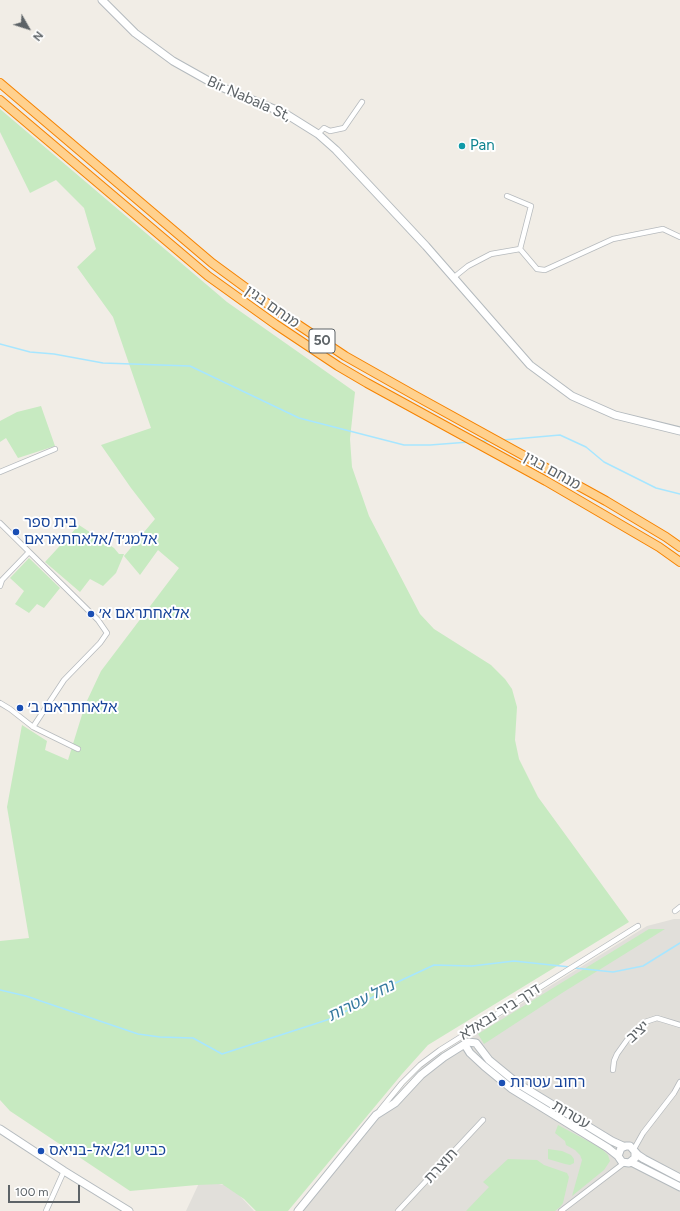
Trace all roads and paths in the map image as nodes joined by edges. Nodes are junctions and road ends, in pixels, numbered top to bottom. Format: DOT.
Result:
graph roads {
  1 [pos="102,0"];
  2 [pos="0,83"];
  3 [pos="0,100"];
  4 [pos="362,102"];
  5 [pos="318,134"];
  6 [pos="507,196"];
  7 [pos="680,237"];
  8 [pos="520,249"];
  9 [pos="454,278"];
  10 [pos="680,432"];
  11 [pos="55,449"];
  12 [pos="0,472"];
  13 [pos="0,523"];
  14 [pos="680,547"];
  15 [pos="29,552"];
  16 [pos="680,562"];
  17 [pos="0,586"];
  18 [pos="0,703"];
  19 [pos="33,727"];
  20 [pos="78,749"];
  21 [pos="680,907"];
  22 [pos="674,911"];
  23 [pos="638,926"];
  24 [pos="680,1024"];
  25 [pos="464,1045"];
  26 [pos="613,1070"];
  27 [pos="680,1082"];
  28 [pos="376,1115"];
  29 [pos="483,1120"];
  30 [pos="0,1129"];
  31 [pos="630,1148"];
  32 [pos="623,1160"];
  33 [pos="64,1171"];
  34 [pos="680,1178"];
  35 [pos="680,1187"];
  36 [pos="314,1192"];
  37 [pos="46,1211"];
  38 [pos="130,1211"];
  39 [pos="294,1211"];
  40 [pos="298,1211"];
  41 [pos="398,1211"];
  42 [pos="561,1211"];
  1 -- 5 [label="street, Bir Nabala St,"];
  2 -- 14 [label="highway, מנחם בגין / 50"];
  3 -- 16 [label="highway, מנחם בגין / 50"];
  4 -- 5 [label="street"];
  5 -- 9 [label="street, Bir Nabala St,"];
  6 -- 8 [label="street"];
  7 -- 8 [label="street"];
  8 -- 9 [label="street"];
  9 -- 10 [label="street, Bir Nabala St,"];
  11 -- 12 [label="street"];
  13 -- 15 [label="street"];
  15 -- 17 [label="street"];
  15 -- 19 [label="street"];
  18 -- 19 [label="street"];
  19 -- 20 [label="street"];
  21 -- 22 [label="street"];
  23 -- 28 [label="street, דרך ביר נבאלא"];
  24 -- 26 [label="street, יציב"];
  25 -- 28 [label="street"];
  25 -- 31 [label="street, עטרות"];
  25 -- 32 [label="street, עטרות"];
  27 -- 31 [label="street"];
  28 -- 36 [label="street"];
  29 -- 41 [label="street, תוצרת"];
  30 -- 33 [label="street"];
  31 -- 32 [label="street"];
  31 -- 32 [label="street"];
  31 -- 34 [label="street, עטרות"];
  32 -- 35 [label="street, עטרות"];
  32 -- 42 [label="street"];
  33 -- 37 [label="street"];
  33 -- 38 [label="street"];
  36 -- 39 [label="street"];
  36 -- 40 [label="street"];
}
